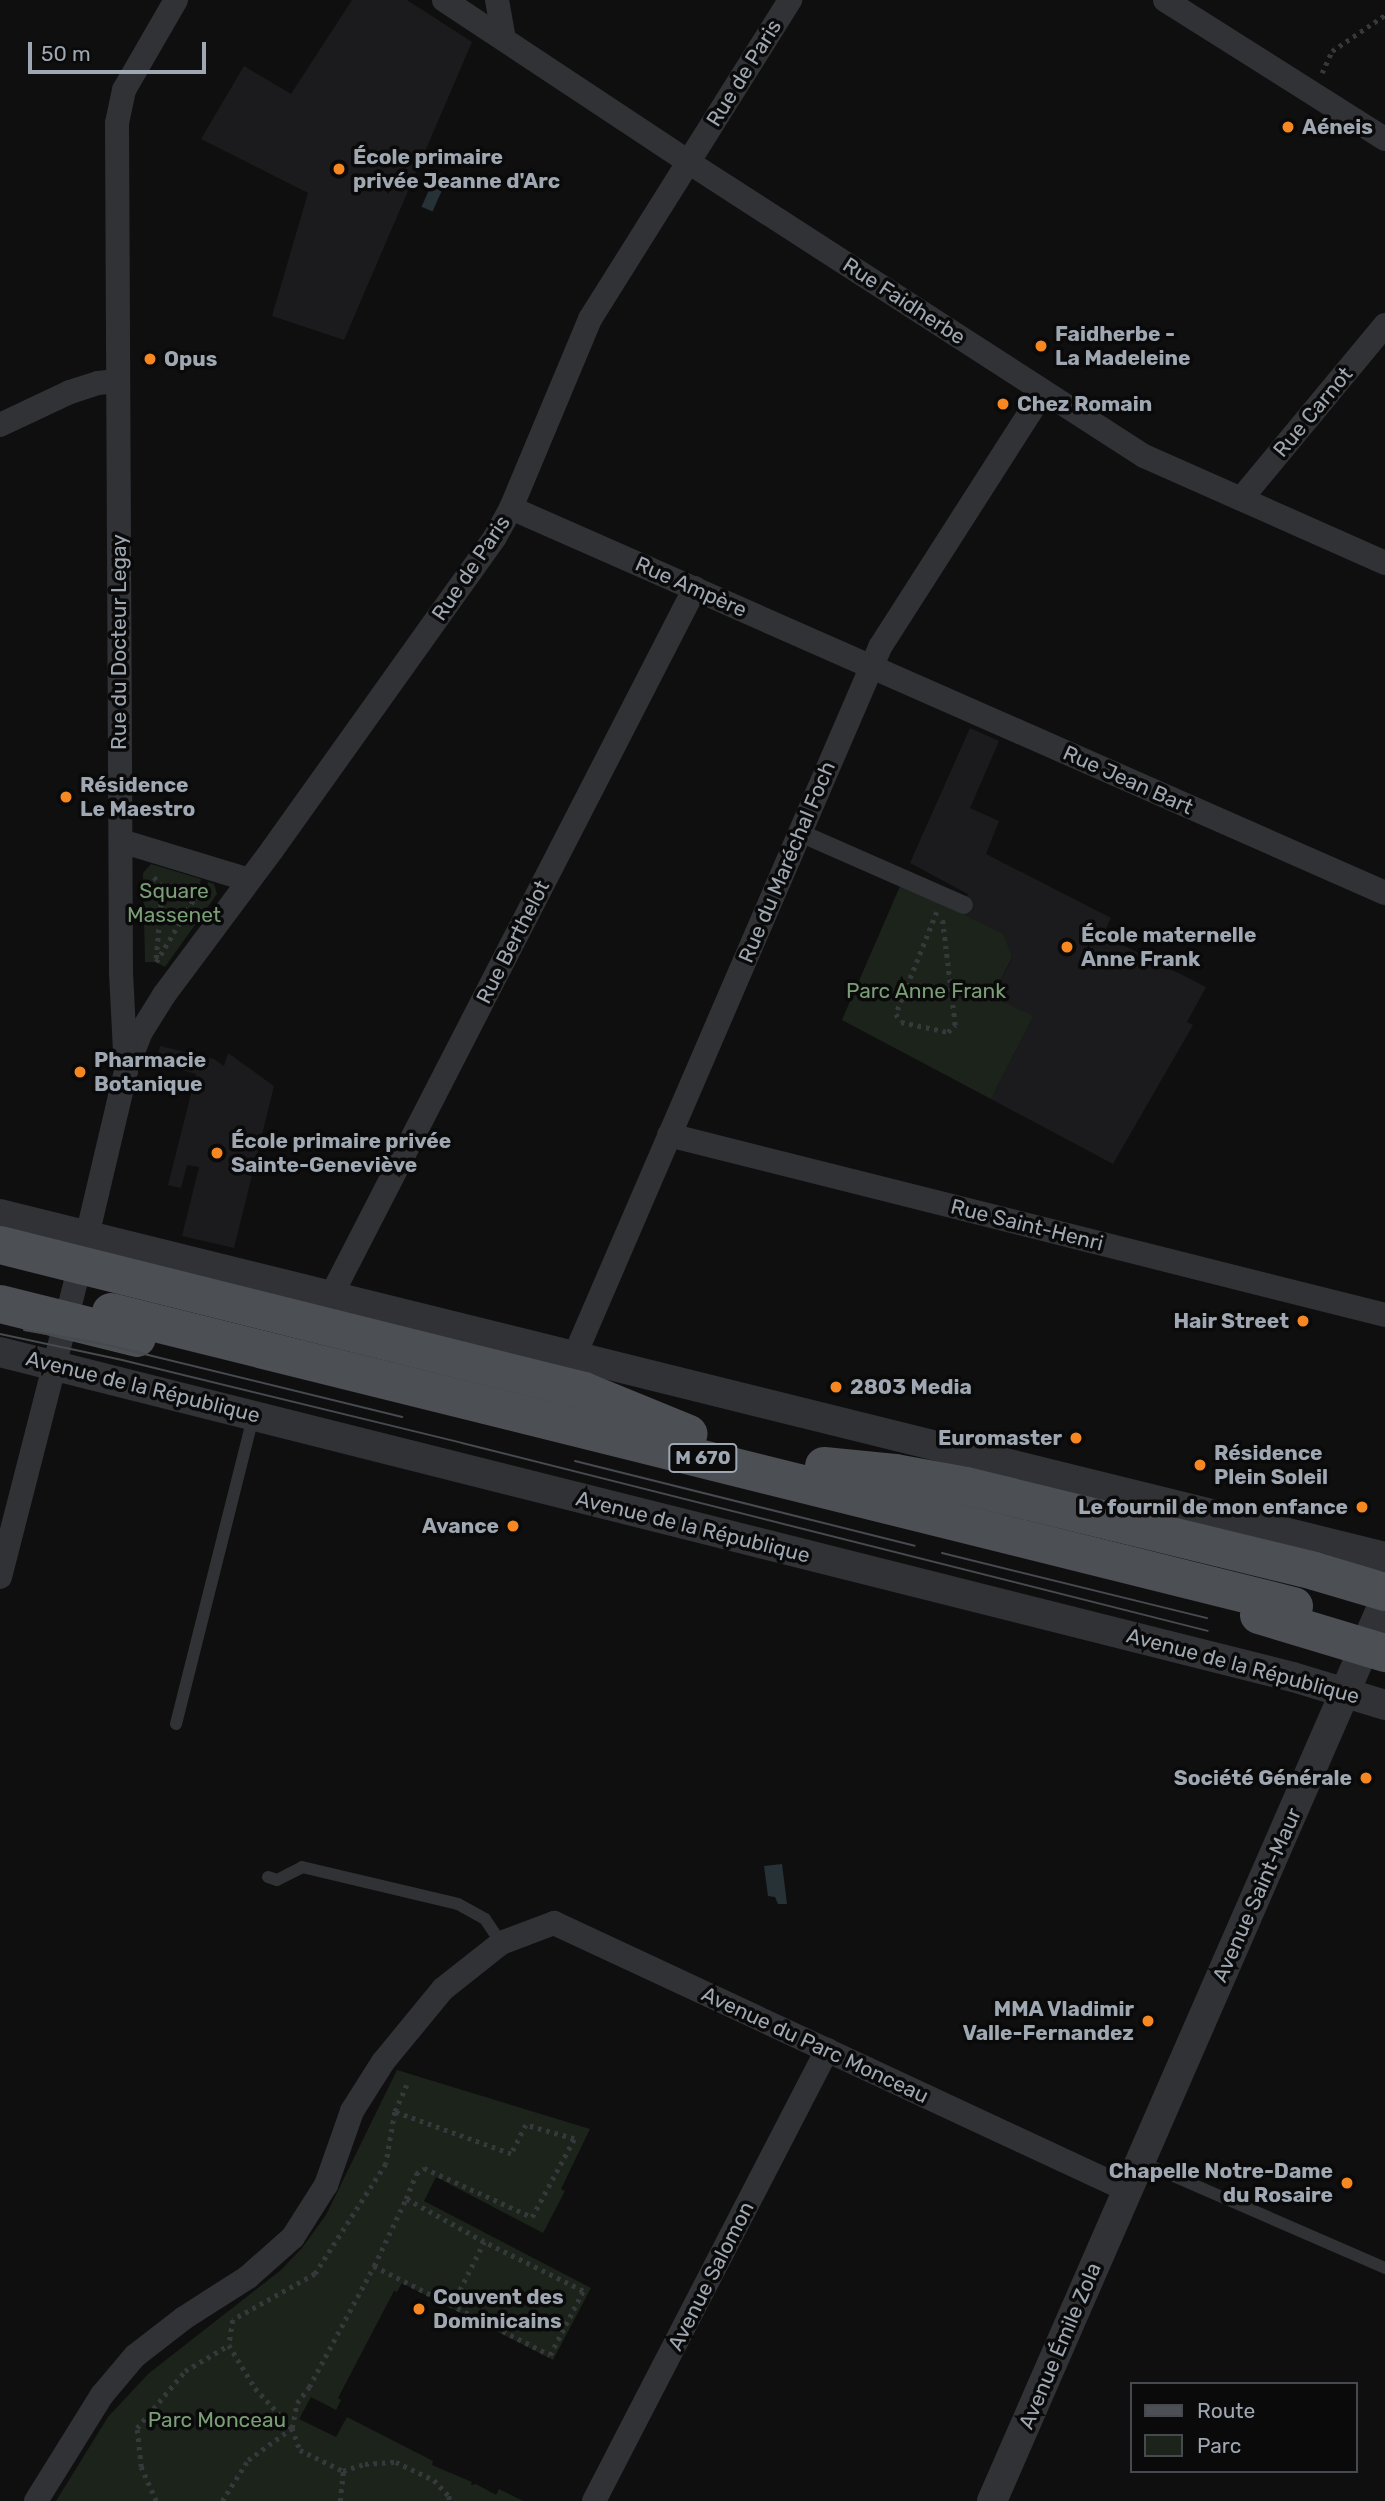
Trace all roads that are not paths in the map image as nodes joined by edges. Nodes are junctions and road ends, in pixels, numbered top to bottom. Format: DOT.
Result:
graph roads {
  1 [pos="176,0"];
  2 [pos="444,0"];
  3 [pos="497,0"];
  4 [pos="790,0"];
  5 [pos="1166,0"];
  6 [pos="504,40"];
  7 [pos="1385,139"];
  8 [pos="688,162"];
  9 [pos="1385,325"];
  10 [pos="118,381"];
  11 [pos="1043,392"];
  12 [pos="0,425"];
  13 [pos="1241,499"];
  14 [pos="511,508"];
  15 [pos="1385,563"];
  16 [pos="695,588"];
  17 [pos="872,667"];
  18 [pos="800,833"];
  19 [pos="121,841"];
  20 [pos="249,880"];
  21 [pos="1385,893"];
  22 [pos="964,905"];
  23 [pos="122,981"];
  24 [pos="156,1007"];
  25 [pos="126,1071"];
  26 [pos="669,1135"];
  27 [pos="0,1214"];
  28 [pos="0,1245"];
  29 [pos="77,1278"];
  30 [pos="11,1283"];
  31 [pos="331,1296"];
  32 [pos="1385,1315"];
  33 [pos="0,1352"];
  34 [pos="573,1357"];
  35 [pos="52,1365"];
  36 [pos="487,1406"];
  37 [pos="261,1416"];
  38 [pos="701,1447"];
  39 [pos="824,1466"];
  40 [pos="1385,1557"];
  41 [pos="0,1577"];
  42 [pos="1385,1592"];
  43 [pos="1385,1600"];
  44 [pos="1375,1650"];
  45 [pos="1348,1692"];
  46 [pos="1385,1705"];
  47 [pos="176,1724"];
  48 [pos="268,1877"];
  49 [pos="501,1943"];
  50 [pos="827,2050"];
  51 [pos="1139,2161"];
  52 [pos="1126,2190"];
  53 [pos="1385,2268"];
  54 [pos="36,2501"];
  55 [pos="594,2501"];
  56 [pos="992,2501"];
  1 -- 10 [label="street, Rue du Docteur Legay"];
  2 -- 6 [label="street, Rue Faidherbe"];
  3 -- 6 [label="street"];
  4 -- 8 [label="street, Rue de Paris"];
  5 -- 7 [label="street"];
  6 -- 8 [label="street, Rue Faidherbe"];
  8 -- 11 [label="street, Rue Faidherbe"];
  8 -- 14 [label="street, Rue de Paris"];
  9 -- 13 [label="street, Rue Carnot"];
  10 -- 12 [label="street"];
  10 -- 19 [label="street, Rue du Docteur Legay"];
  11 -- 13 [label="street, Rue Faidherbe"];
  11 -- 17 [label="street, Rue du Maréchal Foch"];
  13 -- 15 [label="street, Rue Faidherbe"];
  14 -- 16 [label="street, Rue Ampère"];
  14 -- 20 [label="street, Rue de Paris"];
  16 -- 17 [label="street, Rue Ampère"];
  16 -- 31 [label="street, Rue Berthelot"];
  17 -- 18 [label="street, Rue du Maréchal Foch"];
  17 -- 21 [label="street, Rue Jean Bart"];
  18 -- 22 [label="street"];
  18 -- 26 [label="street, Rue du Maréchal Foch"];
  19 -- 20 [label="street"];
  19 -- 23 [label="street, Rue du Docteur Legay"];
  20 -- 24 [label="street, Rue de Paris"];
  23 -- 24 [label="street"];
  23 -- 25 [label="street, Rue du Docteur Legay"];
  24 -- 25 [label="street, Rue de Paris"];
  25 -- 29 [label="street, Rue du Docteur Legay"];
  26 -- 32 [label="street, Rue Saint-Henri"];
  26 -- 34 [label="street, Rue du Maréchal Foch"];
  27 -- 29 [label="street"];
  28 -- 29 [label="main road"];
  29 -- 30 [label="main road"];
  29 -- 31 [label="street"];
  29 -- 35 [label="street, Rue du Docteur Legay"];
  29 -- 36 [label="main road"];
  29 -- 38 [label="main road"];
  31 -- 34 [label="street"];
  33 -- 35 [label="street, Avenue de la République"];
  34 -- 40 [label="street"];
  35 -- 37 [label="street, Avenue de la République"];
  35 -- 41 [label="street, Rue du Docteur Legay"];
  36 -- 38 [label="main road, M 670"];
  36 -- 38 [label="main road, M 670"];
  37 -- 45 [label="street, Avenue de la République"];
  37 -- 47 [label="lane"];
  38 -- 39 [label="main road, M 670"];
  38 -- 39 [label="main road, M 670"];
  38 -- 44 [label="main road"];
  39 -- 42 [label="main road"];
  43 -- 44 [label="street, Avenue Saint-Maur"];
  44 -- 45 [label="street, Avenue Saint-Maur"];
  45 -- 46 [label="street, Avenue de la République"];
  45 -- 51 [label="street, Avenue Saint-Maur"];
  48 -- 49 [label="lane"];
  49 -- 50 [label="street, Avenue du Parc Monceau"];
  49 -- 54 [label="street, Avenue du Parc Monceau"];
  50 -- 52 [label="street, Avenue du Parc Monceau"];
  50 -- 55 [label="street, Avenue Salomon"];
  51 -- 52 [label="street, Avenue Saint-Maur"];
  51 -- 53 [label="lane"];
  52 -- 56 [label="street, Avenue Émile Zola"];
}
